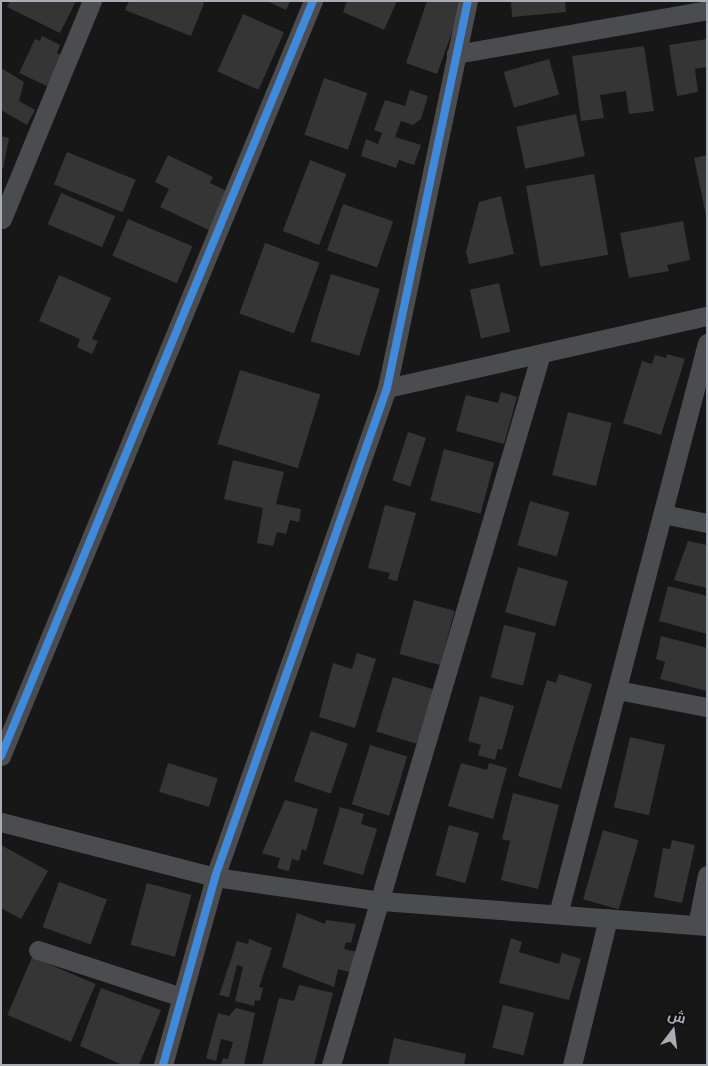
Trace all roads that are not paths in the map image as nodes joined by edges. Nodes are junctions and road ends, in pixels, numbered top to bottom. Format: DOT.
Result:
graph roads {
  1 [pos="92,1"];
  2 [pos="313,1"];
  3 [pos="468,1"];
  4 [pos="707,10"];
  5 [pos="456,54"];
  6 [pos="2,219"];
  7 [pos="707,316"];
  8 [pos="707,343"];
  9 [pos="541,354"];
  10 [pos="387,388"];
  11 [pos="663,514"];
  12 [pos="707,523"];
  13 [pos="617,690"];
  14 [pos="707,707"];
  15 [pos="1,756"];
  16 [pos="1,822"];
  17 [pos="707,875"];
  18 [pos="215,877"];
  19 [pos="382,901"];
  20 [pos="558,914"];
  21 [pos="608,918"];
  22 [pos="702,925"];
  23 [pos="38,950"];
  24 [pos="182,997"];
  25 [pos="163,1065"];
  26 [pos="331,1065"];
  27 [pos="572,1065"];
  1 -- 6 [label="street"];
  2 -- 15 [label="street"];
  3 -- 5 [label="street"];
  4 -- 5 [label="street"];
  5 -- 10 [label="street"];
  7 -- 9 [label="street"];
  8 -- 11 [label="street"];
  9 -- 10 [label="street"];
  9 -- 19 [label="street"];
  10 -- 18 [label="street"];
  11 -- 12 [label="street"];
  11 -- 13 [label="street"];
  13 -- 14 [label="street"];
  13 -- 20 [label="street"];
  16 -- 18 [label="street"];
  17 -- 22 [label="street"];
  18 -- 19 [label="street"];
  18 -- 24 [label="street"];
  19 -- 20 [label="street"];
  19 -- 26 [label="street"];
  20 -- 21 [label="street"];
  21 -- 22 [label="street"];
  21 -- 27 [label="street"];
  23 -- 24 [label="street"];
  24 -- 25 [label="street"];
}
